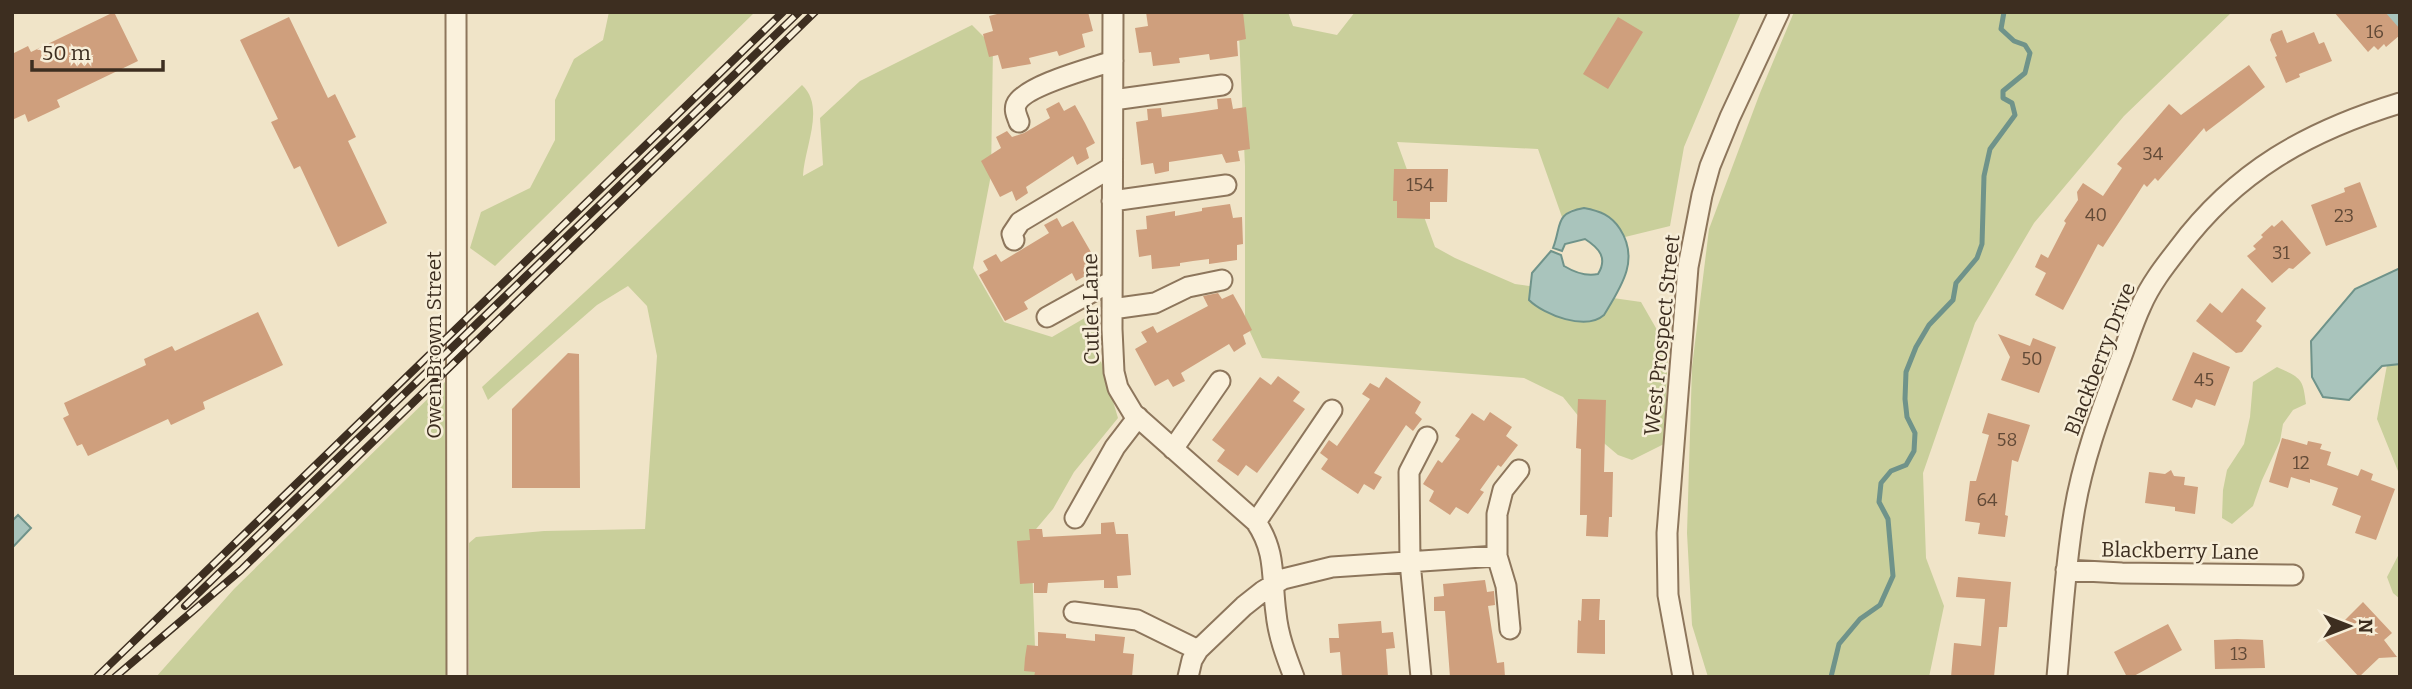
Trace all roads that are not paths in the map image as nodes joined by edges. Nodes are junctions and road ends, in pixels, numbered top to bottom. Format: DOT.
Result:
graph roads {
  1 [pos="456,12"];
  2 [pos="1113,12"];
  3 [pos="1779,12"];
  4 [pos="1113,61"];
  5 [pos="1222,85"];
  6 [pos="1113,100"];
  7 [pos="2400,103"];
  8 [pos="1019,122"];
  9 [pos="1112,167"];
  10 [pos="1226,185"];
  11 [pos="1112,201"];
  12 [pos="1014,240"];
  13 [pos="1222,280"];
  14 [pos="1112,281"];
  15 [pos="1112,309"];
  16 [pos="1047,317"];
  17 [pos="1220,381"];
  18 [pos="1332,410"];
  19 [pos="1138,417"];
  20 [pos="1427,437"];
  21 [pos="1172,449"];
  22 [pos="1519,470"];
  23 [pos="1075,518"];
  24 [pos="1256,522"];
  25 [pos="1497,556"];
  26 [pos="1410,562"];
  27 [pos="2066,570"];
  28 [pos="2293,575"];
  29 [pos="1274,584"];
  30 [pos="1074,612"];
  31 [pos="1510,629"];
  32 [pos="1198,650"];
  33 [pos="457,677"];
  34 [pos="1188,677"];
  35 [pos="1294,677"];
  36 [pos="1421,677"];
  37 [pos="1683,677"];
  38 [pos="2057,677"];
  1 -- 33 [label="street, Owen Brown Street"];
  2 -- 4 [label="street, Cutler Lane"];
  3 -- 37 [label="street, West Prospect Street"];
  4 -- 6 [label="street, Cutler Lane"];
  4 -- 8 [label="street"];
  5 -- 6 [label="street"];
  6 -- 9 [label="street, Cutler Lane"];
  7 -- 27 [label="street, Blackberry Drive"];
  9 -- 11 [label="street, Cutler Lane"];
  9 -- 12 [label="street"];
  10 -- 11 [label="street"];
  11 -- 14 [label="street, Cutler Lane"];
  13 -- 15 [label="street"];
  14 -- 15 [label="street, Cutler Lane"];
  14 -- 16 [label="street"];
  15 -- 19 [label="street, Cutler Lane"];
  17 -- 21 [label="street"];
  18 -- 24 [label="street"];
  19 -- 21 [label="street, Cutler Lane"];
  19 -- 23 [label="street"];
  20 -- 26 [label="street"];
  21 -- 24 [label="street, Cutler Lane"];
  22 -- 25 [label="street"];
  24 -- 29 [label="street, Cutler Lane"];
  25 -- 26 [label="street"];
  25 -- 31 [label="street"];
  26 -- 29 [label="street"];
  26 -- 36 [label="street"];
  27 -- 28 [label="street, Blackberry Lane"];
  27 -- 38 [label="street, Blackberry Drive"];
  29 -- 32 [label="street"];
  29 -- 35 [label="street, Cutler Lane"];
  30 -- 32 [label="street"];
  32 -- 34 [label="street"];
}
